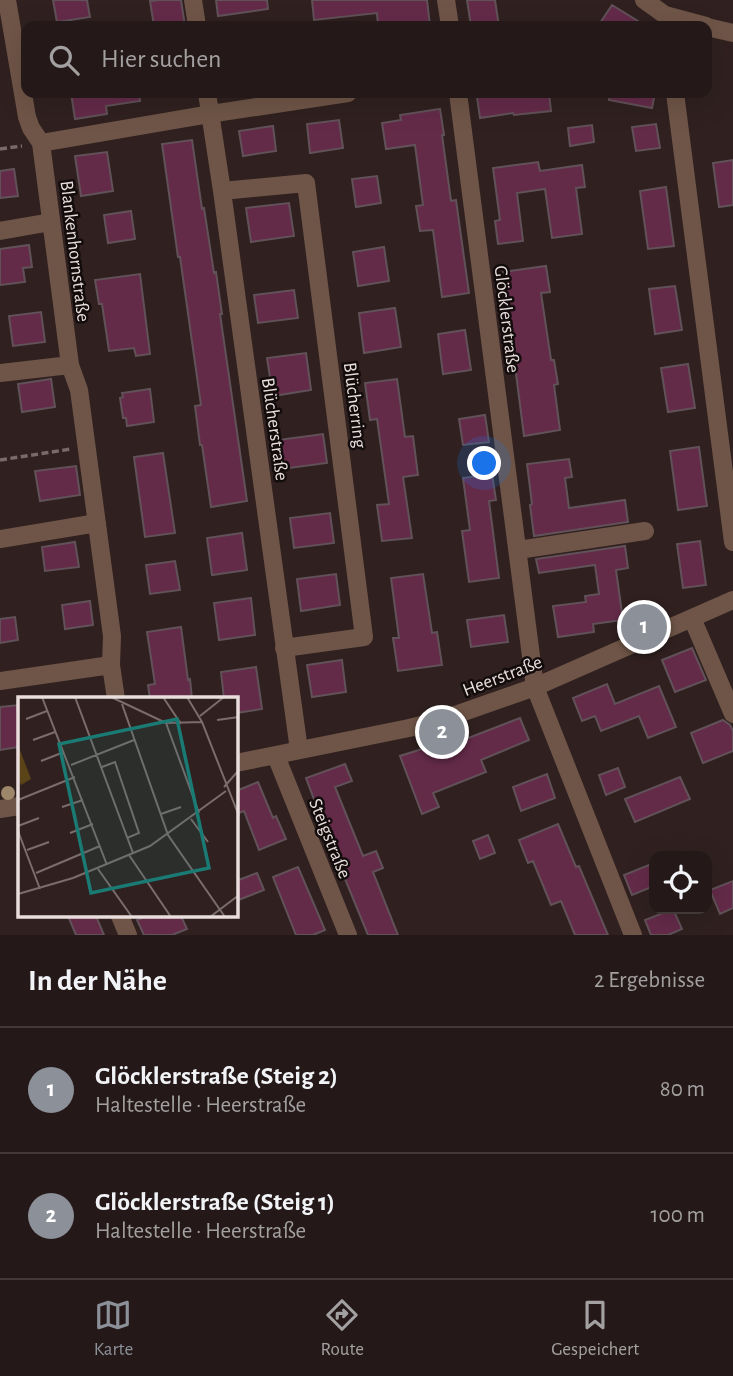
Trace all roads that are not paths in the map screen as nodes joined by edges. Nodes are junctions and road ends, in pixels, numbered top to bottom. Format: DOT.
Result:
graph roads {
  1 [pos="7,0"];
  2 [pos="193,0"];
  3 [pos="446,0"];
  4 [pos="644,0"];
  5 [pos="666,20"];
  6 [pos="196,21"];
  7 [pos="449,21"];
  8 [pos="712,28"];
  9 [pos="733,33"];
  10 [pos="8,60"];
  11 [pos="208,98"];
  12 [pos="315,98"];
  13 [pos="459,98"];
  14 [pos="676,98"];
  15 [pos="210,114"];
  16 [pos="41,143"];
  17 [pos="222,191"];
  18 [pos="51,222"];
  19 [pos="0,231"];
  20 [pos="69,365"];
  21 [pos="0,373"];
  22 [pos="97,523"];
  23 [pos="645,531"];
  24 [pos="0,539"];
  25 [pos="733,542"];
  26 [pos="518,550"];
  27 [pos="733,600"];
  28 [pos="692,618"];
  29 [pos="284,648"];
  30 [pos="111,664"];
  31 [pos="0,681"];
  32 [pos="535,687"];
  33 [pos="116,697"];
  34 [pos="733,714"];
  35 [pos="299,750"];
  36 [pos="276,756"];
  37 [pos="238,763"];
  38 [pos="18,806"];
  39 [pos="0,809"];
  40 [pos="121,918"];
  41 [pos="128,935"];
  42 [pos="348,935"];
  43 [pos="633,935"];
  1 -- 10 [label="street, Blankenhornstraße"];
  2 -- 6 [label="street"];
  3 -- 7 [label="street"];
  4 -- 5 [label="street"];
  8 -- 9 [label="street"];
  10 -- 16 [label="street, Blankenhornstraße"];
  11 -- 15 [label="street, Blücherstraße"];
  12 -- 15 [label="street"];
  13 -- 26 [label="street, Glöcklerstraße"];
  14 -- 25 [label="street"];
  15 -- 16 [label="street"];
  15 -- 17 [label="street, Blücherstraße"];
  16 -- 18 [label="street, Blankenhornstraße"];
  17 -- 29 [label="street, Blücherstraße"];
  17 -- 29 [label="street, Blücherring"];
  18 -- 19 [label="street"];
  18 -- 20 [label="street, Blankenhornstraße"];
  20 -- 21 [label="street"];
  20 -- 22 [label="street, Blankenhornstraße"];
  22 -- 24 [label="street"];
  22 -- 30 [label="street, Blankenhornstraße"];
  23 -- 26 [label="street"];
  26 -- 32 [label="street, Glöcklerstraße"];
  27 -- 28 [label="street, Heerstraße"];
  28 -- 32 [label="street, Heerstraße"];
  28 -- 34 [label="street"];
  29 -- 35 [label="street, Blücherstraße"];
  30 -- 31 [label="street"];
  30 -- 33 [label="street, Blankenhornstraße"];
  32 -- 35 [label="street, Heerstraße"];
  32 -- 43 [label="street, Glöcklerstraße"];
  35 -- 36 [label="street, Heerstraße"];
  36 -- 37 [label="street, Heerstraße"];
  36 -- 42 [label="street, Steigstraße"];
  38 -- 39 [label="street"];
  40 -- 41 [label="street"];
}
